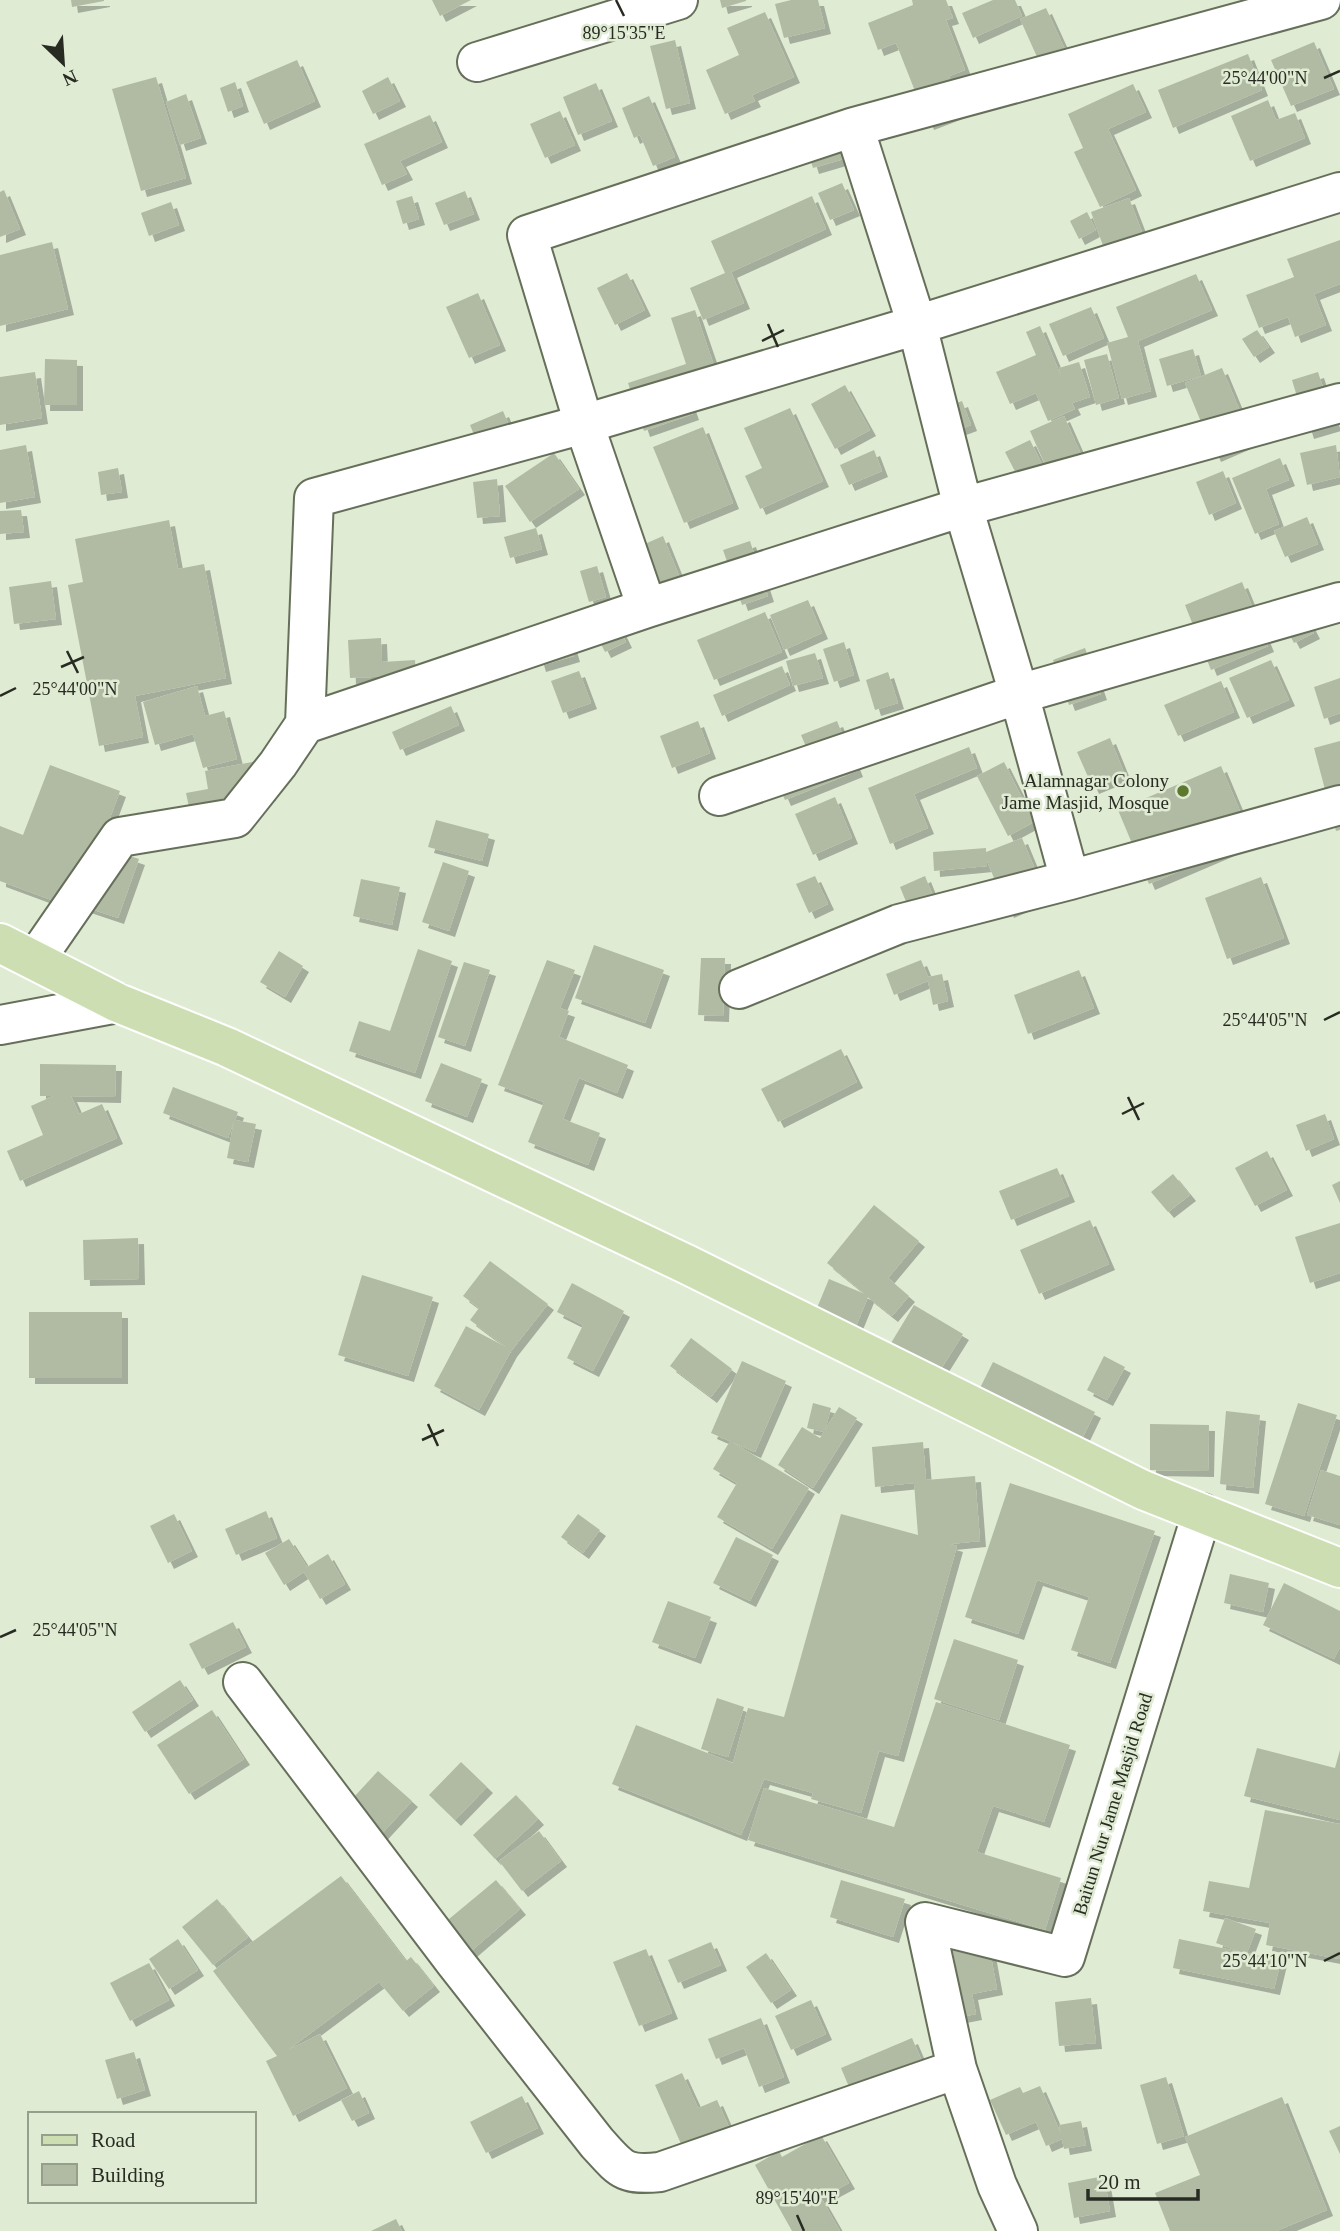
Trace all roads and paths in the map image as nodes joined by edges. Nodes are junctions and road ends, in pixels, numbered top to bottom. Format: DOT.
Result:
graph roads {
  1 [pos="678,0"];
  2 [pos="1321,0"];
  3 [pos="1338,0"];
  4 [pos="1340,9"];
  5 [pos="477,62"];
  6 [pos="854,127"];
  7 [pos="1340,192"];
  8 [pos="917,325"];
  9 [pos="1340,403"];
  10 [pos="584,424"];
  11 [pos="963,508"];
  12 [pos="1340,602"];
  13 [pos="647,608"];
  14 [pos="1019,694"];
  15 [pos="305,724"];
  16 [pos="719,796"];
  17 [pos="1340,804"];
  18 [pos="1070,880"];
  19 [pos="0,943"];
  20 [pos="35,960"];
  21 [pos="739,989"];
  22 [pos="118,1003"];
  23 [pos="0,1025"];
  24 [pos="1202,1513"];
  25 [pos="1340,1568"];
  26 [pos="243,1682"];
  27 [pos="957,2069"];
  28 [pos="1018,2231"];
  1 -- 5 [label="street"];
  2 -- 6 [label="street"];
  3 -- 4 [label="street"];
  6 -- 8 [label="street"];
  6 -- 10 [label="street"];
  7 -- 8 [label="street"];
  8 -- 10 [label="street"];
  8 -- 11 [label="street"];
  9 -- 11 [label="street"];
  10 -- 13 [label="street"];
  10 -- 15 [label="street"];
  11 -- 13 [label="street"];
  11 -- 14 [label="street"];
  12 -- 14 [label="street"];
  13 -- 15 [label="street"];
  14 -- 16 [label="street"];
  14 -- 18 [label="street"];
  15 -- 20 [label="street"];
  17 -- 18 [label="street"];
  18 -- 21 [label="street"];
  19 -- 20 [label="main road"];
  20 -- 22 [label="main road"];
  22 -- 23 [label="street"];
  22 -- 24 [label="main road"];
  24 -- 25 [label="main road"];
  24 -- 27 [label="street, Baitun Nur Jame Masjid Road"];
  26 -- 27 [label="street"];
  27 -- 28 [label="street"];
}
